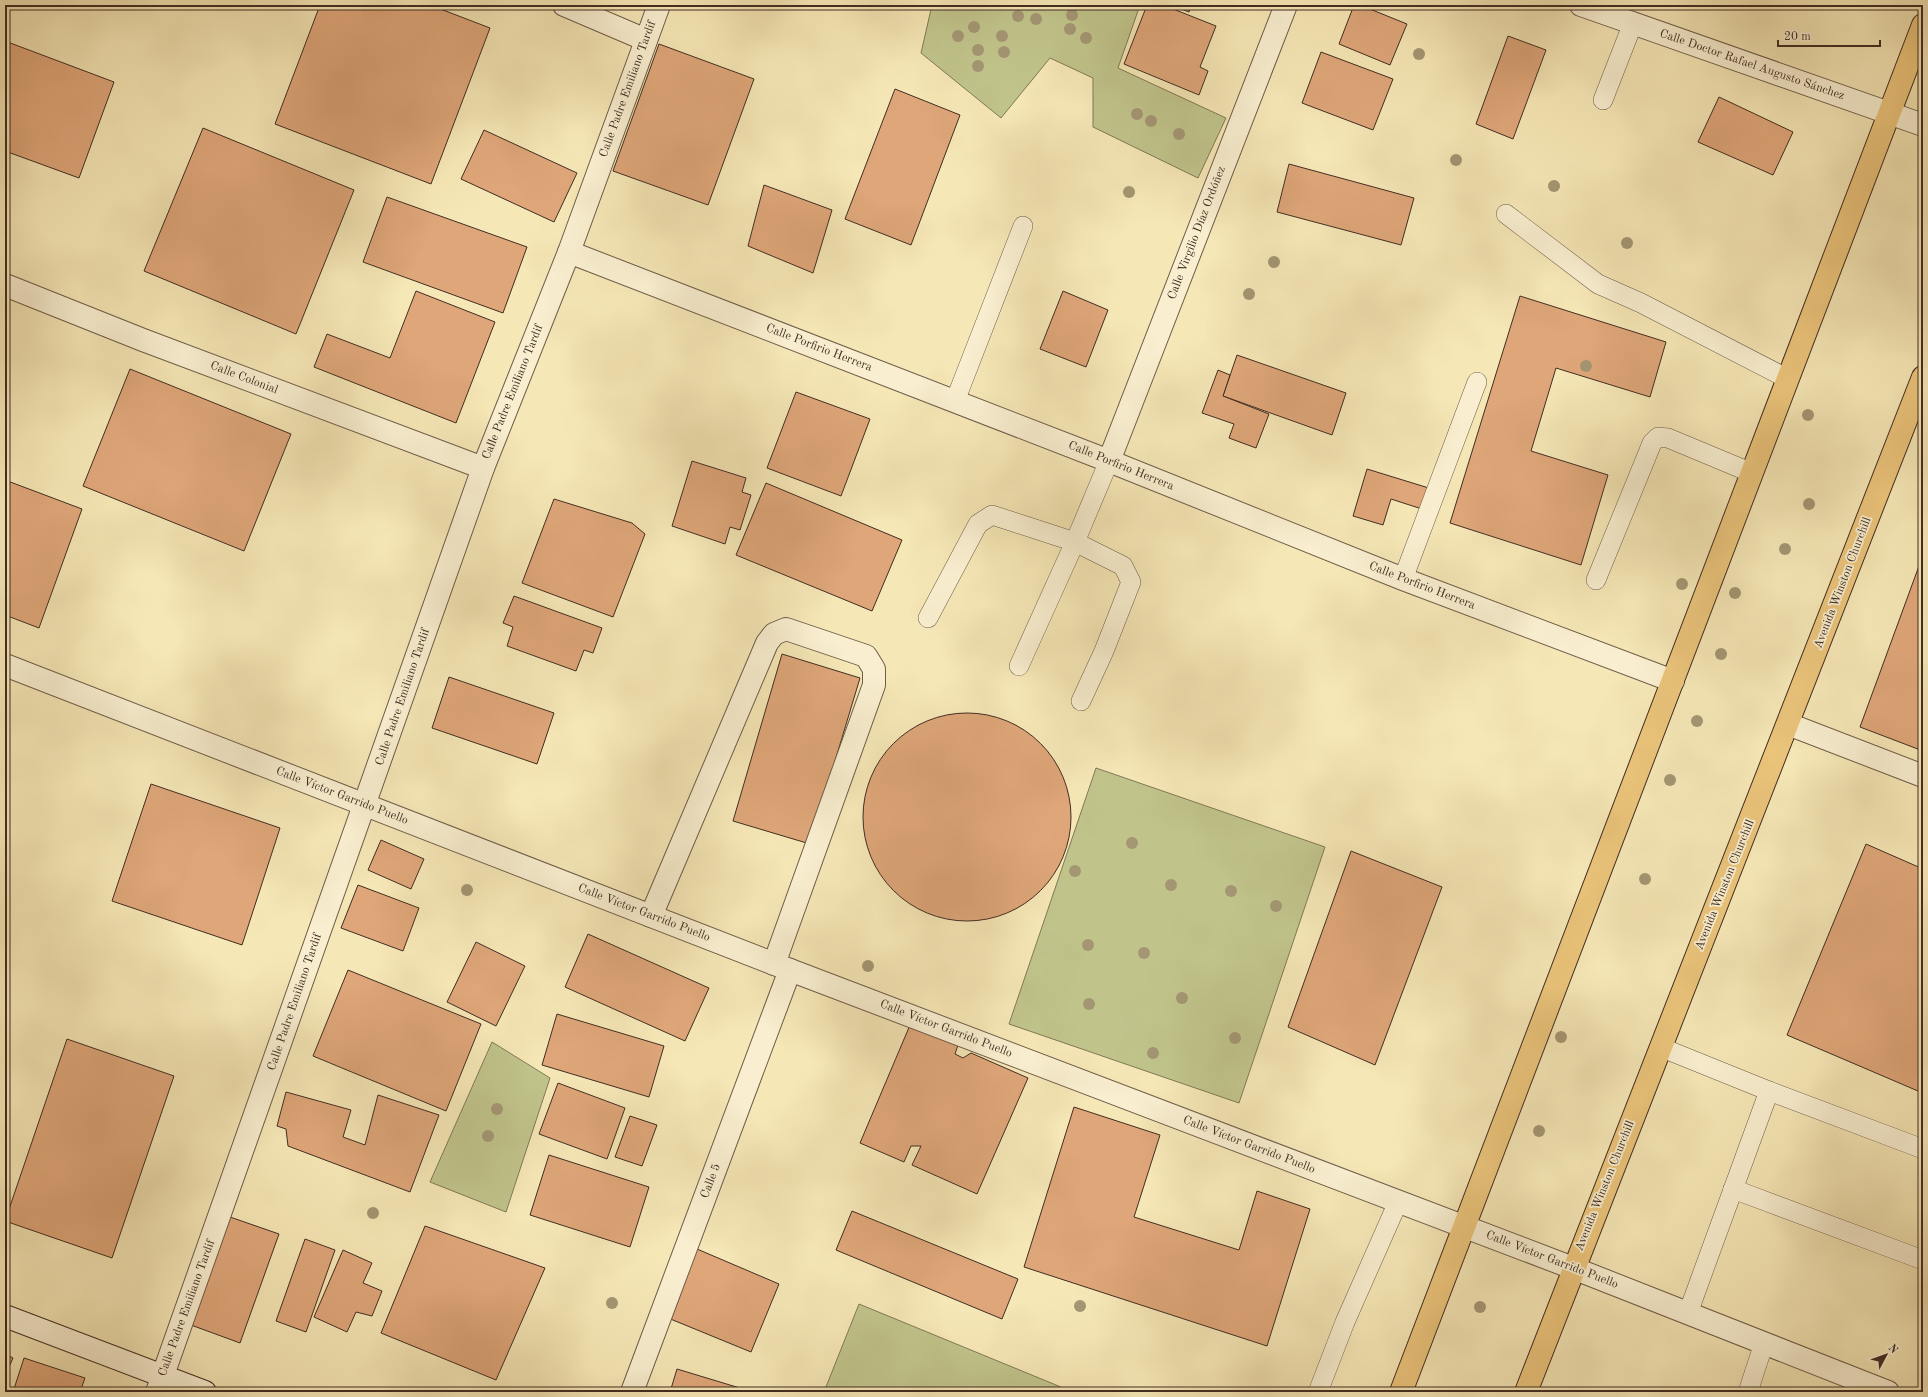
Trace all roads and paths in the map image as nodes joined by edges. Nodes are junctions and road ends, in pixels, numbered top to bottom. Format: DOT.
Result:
graph roads {
  1 [pos="564,5"];
  2 [pos="659,5"];
  3 [pos="1286,5"];
  4 [pos="1582,5"];
  5 [pos="1633,23"];
  6 [pos="1923,25"];
  7 [pos="646,40"];
  8 [pos="1603,100"];
  9 [pos="1890,113"];
  10 [pos="1923,125"];
  11 [pos="1506,214"];
  12 [pos="1023,226"];
  13 [pos="569,252"];
  14 [pos="5,285"];
  15 [pos="1923,377"];
  16 [pos="1788,379"];
  17 [pos="1477,382"];
  18 [pos="955,401"];
  19 [pos="1109,461"];
  20 [pos="483,468"];
  21 [pos="1752,473"];
  22 [pos="1075,542"];
  23 [pos="1403,579"];
  24 [pos="1596,580"];
  25 [pos="928,618"];
  26 [pos="5,665"];
  27 [pos="1019,666"];
  28 [pos="1673,681"];
  29 [pos="1081,701"];
  30 [pos="1788,724"];
  31 [pos="1923,776"];
  32 [pos="365,805"];
  33 [pos="651,916"];
  34 [pos="782,967"];
  35 [pos="1660,1047"];
  36 [pos="1769,1091"];
  37 [pos="1923,1149"];
  38 [pos="1733,1189"];
  39 [pos="1398,1202"];
  40 [pos="1464,1226"];
  41 [pos="1923,1260"];
  42 [pos="1573,1268"];
  43 [pos="1688,1313"];
  44 [pos="5,1316"];
  45 [pos="1764,1343"];
  46 [pos="160,1384"];
  47 [pos="205,1392"];
  48 [pos="632,1392"];
  49 [pos="1318,1392"];
  50 [pos="1401,1392"];
  51 [pos="1526,1392"];
  52 [pos="1748,1392"];
  53 [pos="1888,1392"];
  1 -- 7 [label="street"];
  2 -- 7 [label="street, Calle Padre Emiliano Tardif"];
  3 -- 19 [label="street, Calle Virgilio Díaz Ordóñez"];
  4 -- 5 [label="street, Calle Doctor Rafael Augusto Sánchez"];
  5 -- 8 [label="lane"];
  5 -- 9 [label="street, Calle Doctor Rafael Augusto Sánchez"];
  6 -- 9 [label="main road"];
  7 -- 13 [label="street, Calle Padre Emiliano Tardif"];
  9 -- 10 [label="street, Calle Doctor Rafael Augusto Sánchez"];
  9 -- 16 [label="main road"];
  11 -- 16 [label="lane"];
  12 -- 18 [label="lane"];
  13 -- 18 [label="street, Calle Porfirio Herrera"];
  13 -- 20 [label="street, Calle Padre Emiliano Tardif"];
  14 -- 20 [label="street, Calle Colonial"];
  15 -- 30 [label="main road, Avenida Winston Churchill"];
  16 -- 21 [label="main road"];
  17 -- 23 [label="lane"];
  18 -- 19 [label="street, Calle Porfirio Herrera"];
  19 -- 22 [label="lane"];
  19 -- 23 [label="street, Calle Porfirio Herrera"];
  20 -- 32 [label="street, Calle Padre Emiliano Tardif"];
  21 -- 24 [label="lane"];
  21 -- 28 [label="main road"];
  22 -- 25 [label="lane"];
  22 -- 27 [label="lane"];
  22 -- 29 [label="lane"];
  23 -- 28 [label="street, Calle Porfirio Herrera"];
  26 -- 32 [label="street, Calle Víctor Garrido Puello"];
  28 -- 40 [label="main road"];
  30 -- 31 [label="street"];
  30 -- 35 [label="main road, Avenida Winston Churchill"];
  32 -- 33 [label="street, Calle Víctor Garrido Puello"];
  32 -- 46 [label="street, Calle Padre Emiliano Tardif"];
  33 -- 34 [label="street, Calle Víctor Garrido Puello"];
  33 -- 34 [label="street, Calle 5"];
  34 -- 39 [label="street, Calle Víctor Garrido Puello"];
  34 -- 48 [label="street, Calle 5"];
  35 -- 36 [label="lane"];
  35 -- 42 [label="main road, Avenida Winston Churchill"];
  36 -- 37 [label="lane"];
  36 -- 38 [label="lane"];
  38 -- 41 [label="lane"];
  38 -- 43 [label="lane"];
  39 -- 40 [label="street, Calle Víctor Garrido Puello"];
  39 -- 49 [label="lane"];
  40 -- 42 [label="street, Calle Víctor Garrido Puello"];
  40 -- 50 [label="main road"];
  42 -- 43 [label="street, Calle Víctor Garrido Puello"];
  42 -- 51 [label="main road, Avenida Winston Churchill"];
  43 -- 45 [label="street, Calle Víctor Garrido Puello"];
  44 -- 46 [label="street"];
  45 -- 52 [label="lane"];
  45 -- 53 [label="street, Calle Víctor Garrido Puello"];
  46 -- 47 [label="street"];
}
